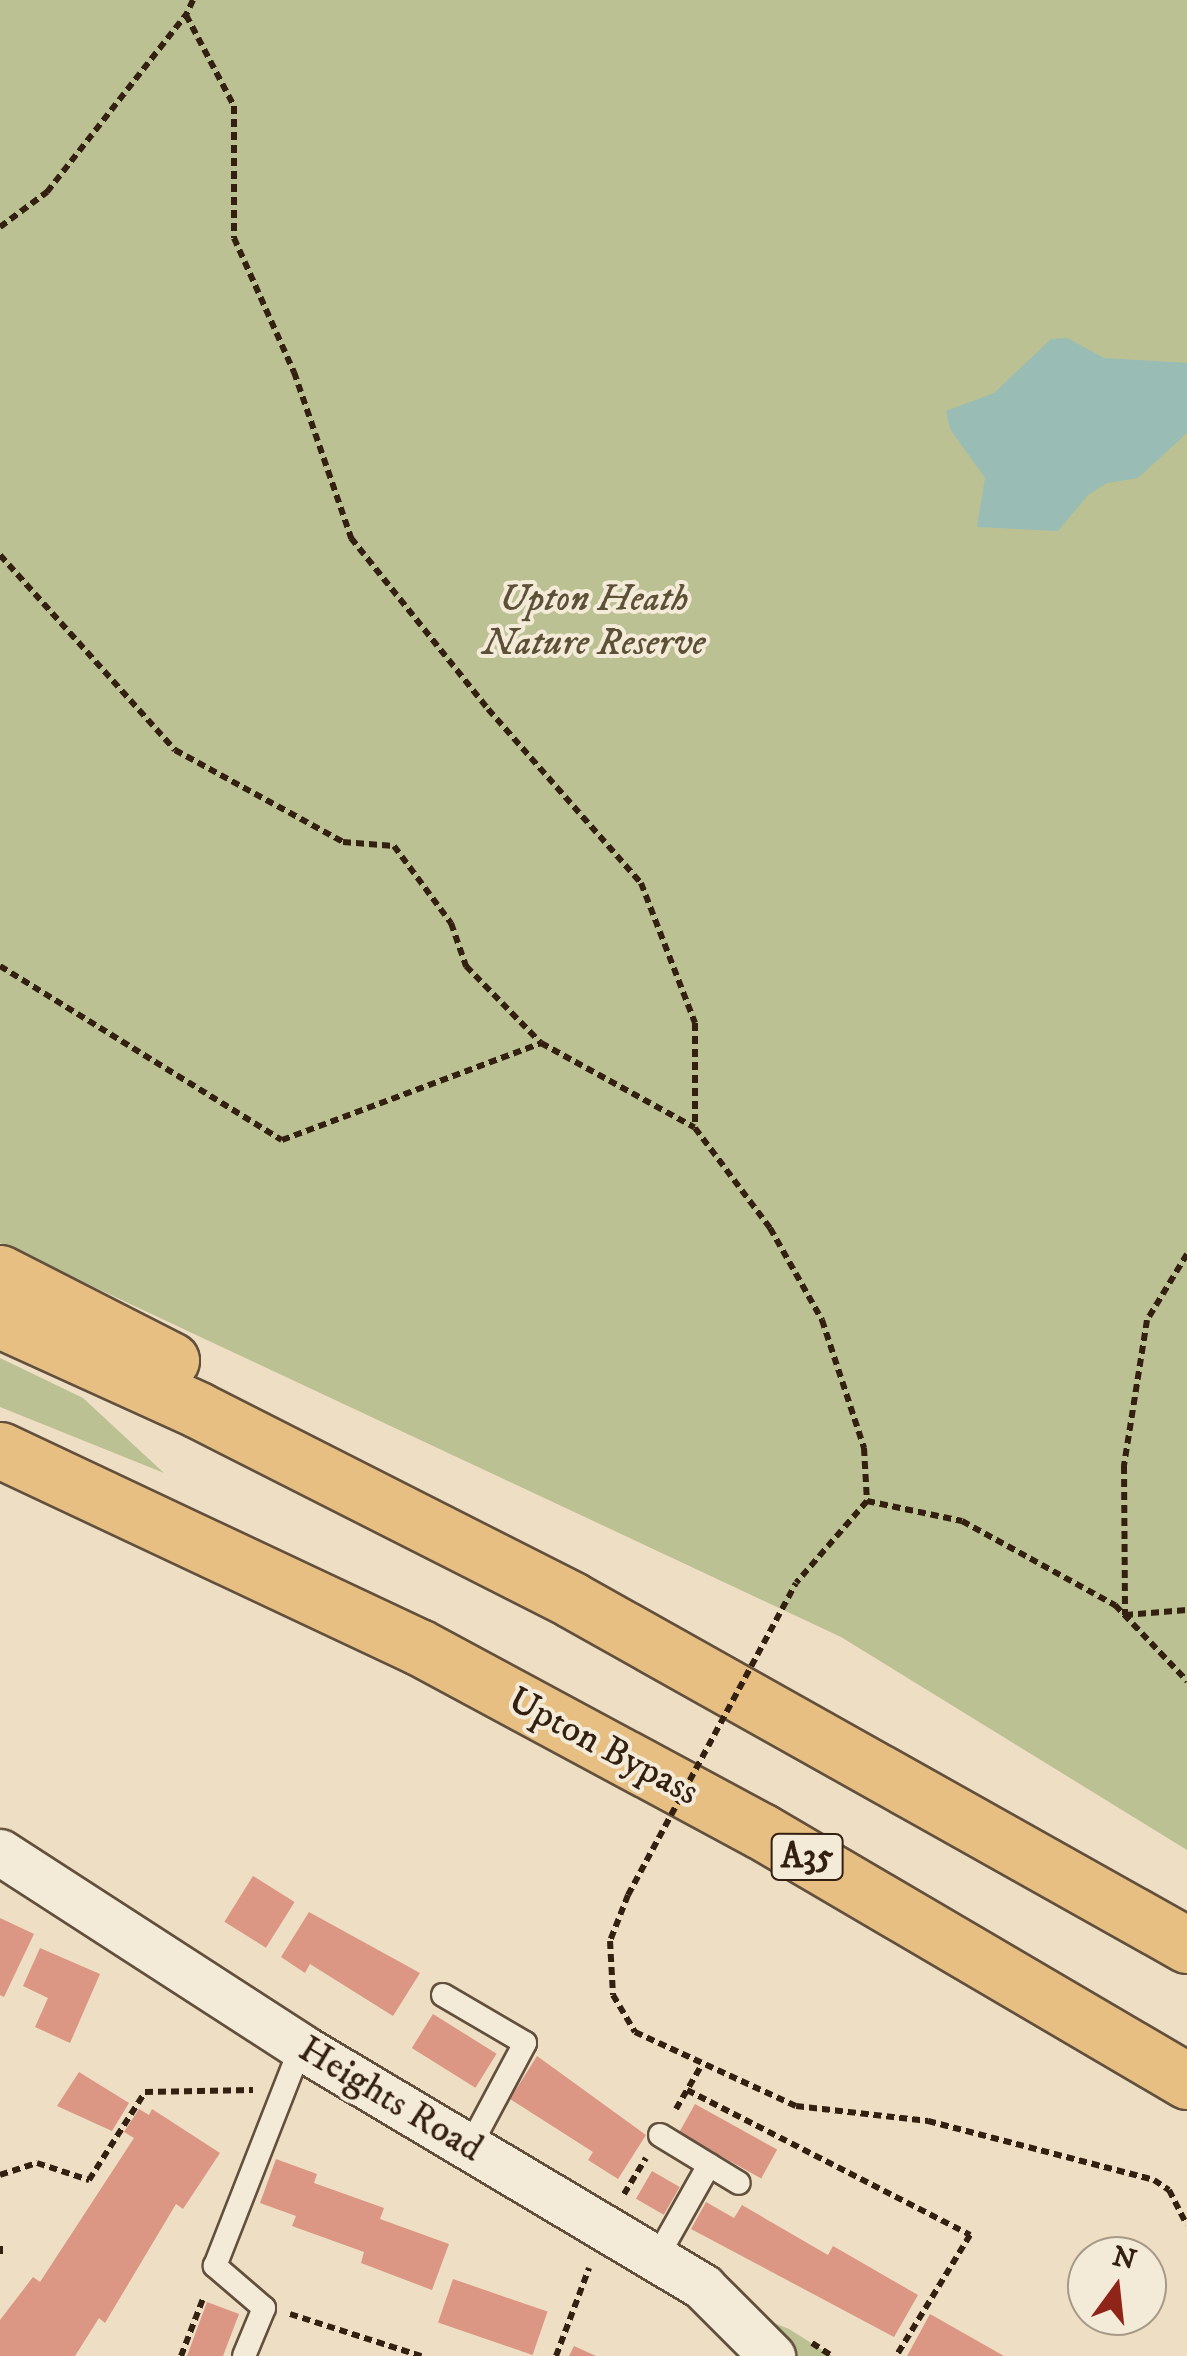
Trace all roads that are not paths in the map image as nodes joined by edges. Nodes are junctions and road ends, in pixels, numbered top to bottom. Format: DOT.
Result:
graph roads {
  1 [pos="0,1273"];
  2 [pos="0,1320"];
  3 [pos="0,1450"];
  4 [pos="0,1488"];
  5 [pos="572,1600"];
  6 [pos="419,1647"];
  7 [pos="0,1852"];
  8 [pos="1187,1944"];
  9 [pos="444,1995"];
  10 [pos="301,2048"];
  11 [pos="1187,2081"];
  12 [pos="660,2135"];
  13 [pos="469,2148"];
  14 [pos="709,2165"];
  15 [pos="739,2183"];
  16 [pos="656,2259"];
  17 [pos="244,2356"];
  18 [pos="772,2356"];
  1 -- 5 [label="highway"];
  2 -- 5 [label="highway"];
  3 -- 6 [label="highway, Upton Bypass / A35"];
  4 -- 6 [label="highway, A35"];
  5 -- 8 [label="highway"];
  6 -- 11 [label="highway, Upton Bypass / A35"];
  7 -- 10 [label="street, Heights Road"];
  9 -- 13 [label="lane"];
  10 -- 13 [label="street, Heights Road"];
  10 -- 17 [label="lane"];
  12 -- 14 [label="lane"];
  13 -- 16 [label="street, Heights Road"];
  14 -- 15 [label="lane"];
  14 -- 16 [label="lane"];
  16 -- 18 [label="street, Heights Road"];
}
